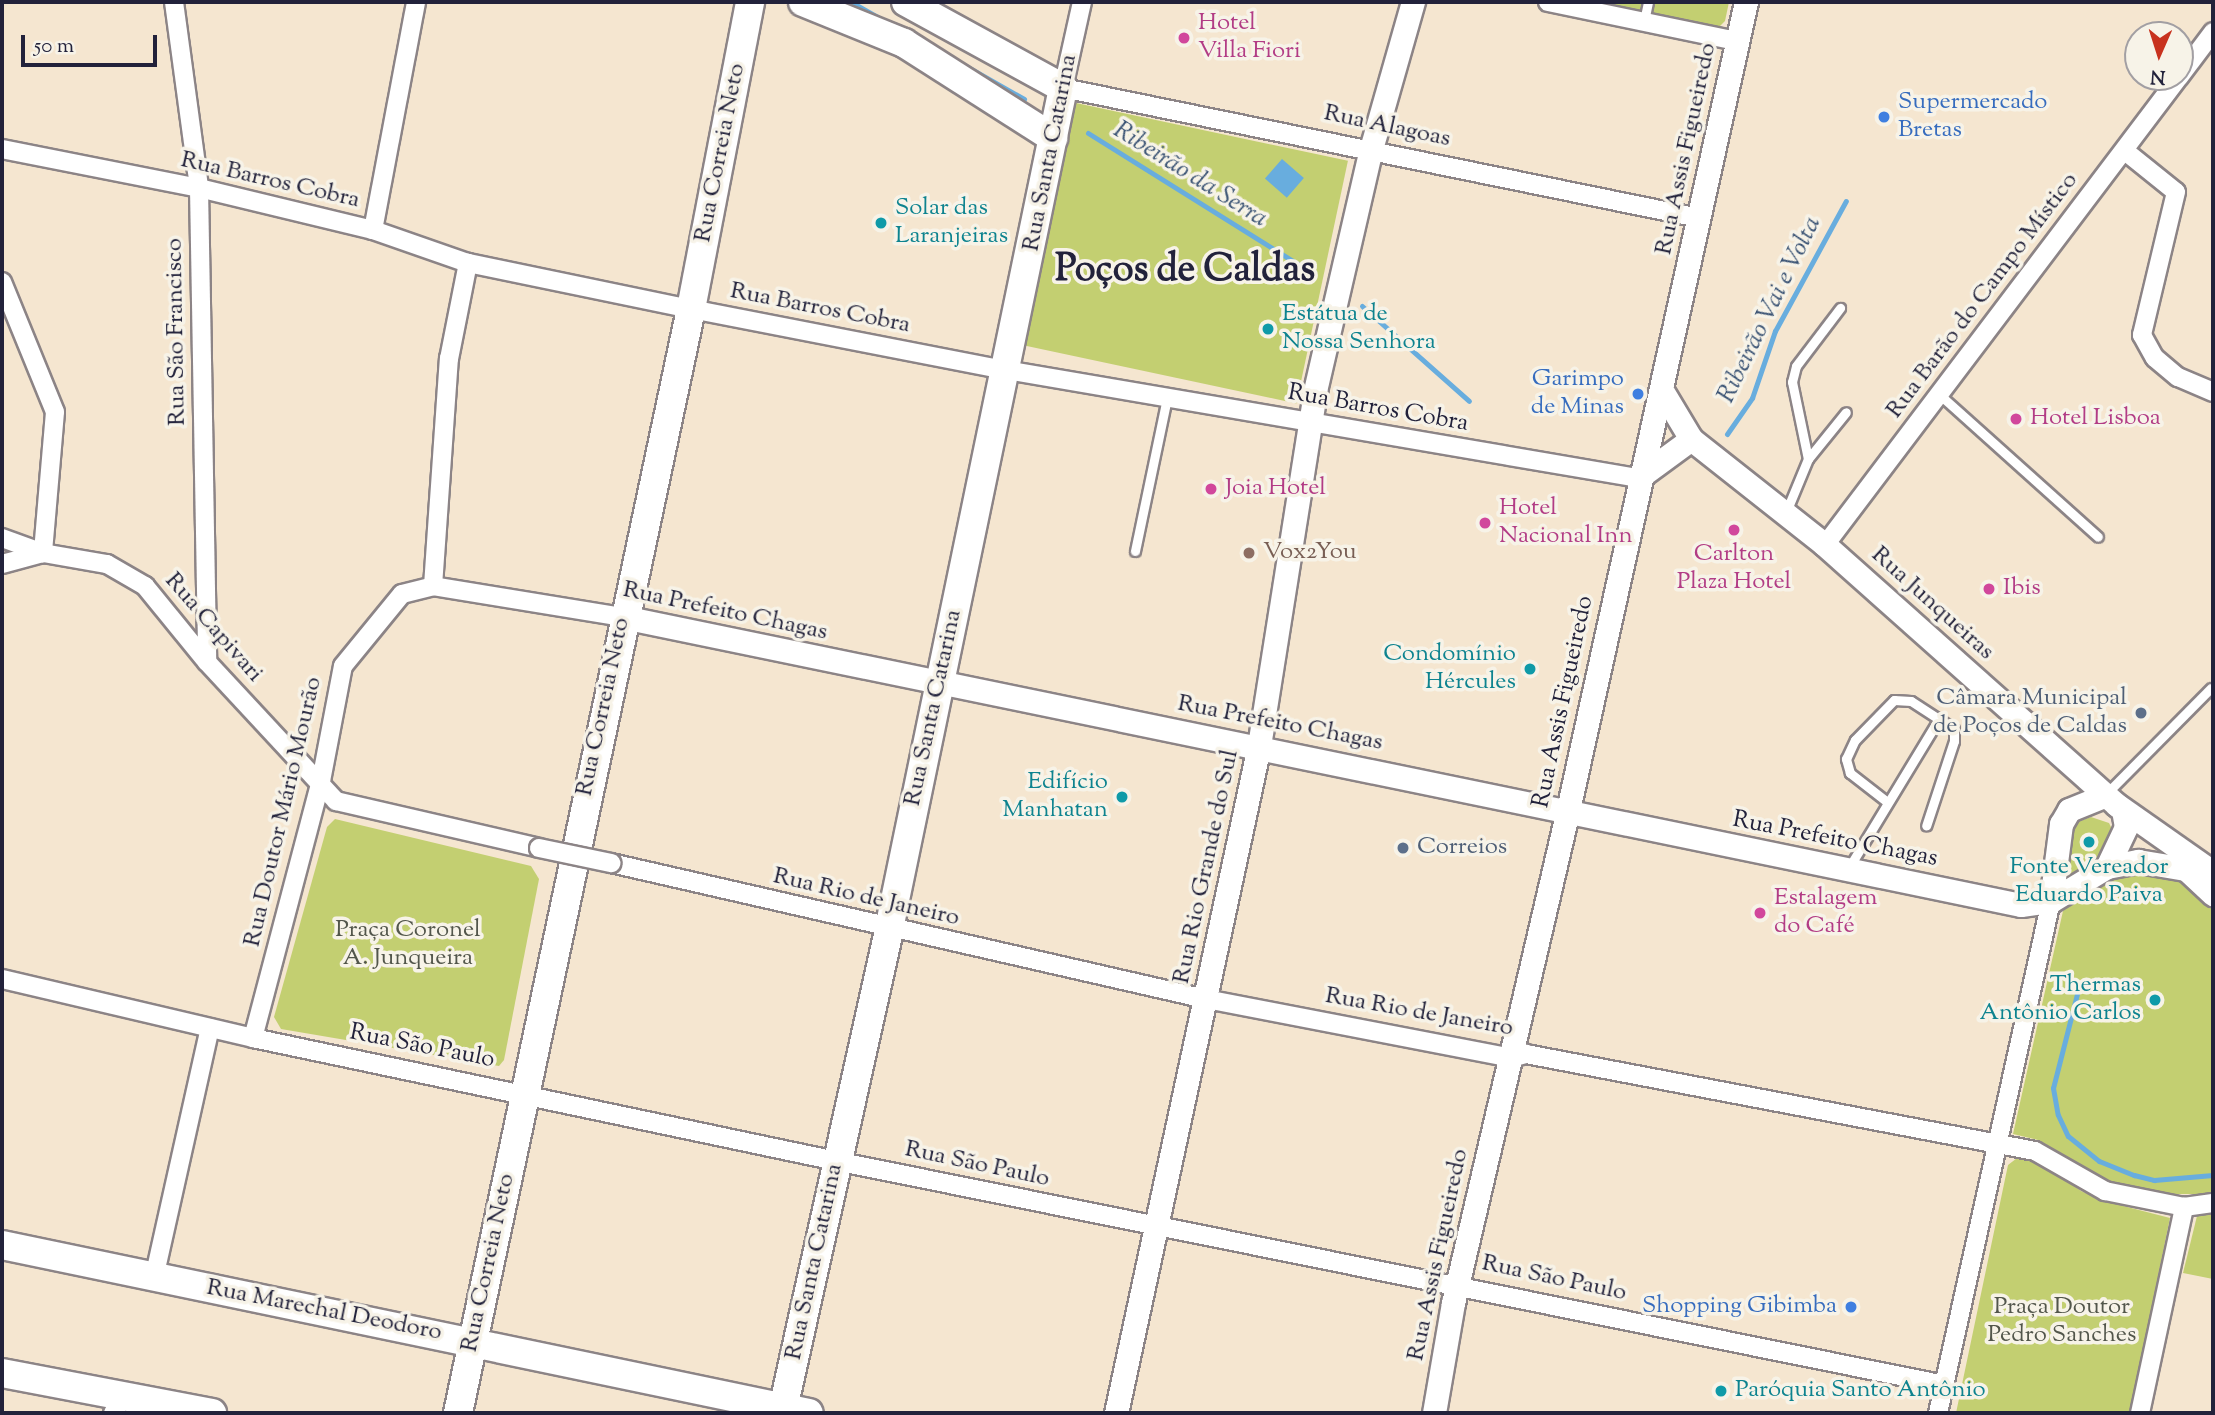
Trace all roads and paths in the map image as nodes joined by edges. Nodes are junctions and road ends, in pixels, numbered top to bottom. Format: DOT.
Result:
graph roads {
  1 [pos="174,2"];
  2 [pos="416,2"];
  3 [pos="750,2"];
  4 [pos="803,2"];
  5 [pos="906,2"];
  6 [pos="1082,2"];
  7 [pos="1413,2"];
  8 [pos="1548,2"];
  9 [pos="1648,2"];
  10 [pos="1746,2"];
  11 [pos="1644,21"];
  12 [pos="2213,32"];
  13 [pos="1737,41"];
  14 [pos="2194,58"];
  15 [pos="1063,89"];
  16 [pos="2169,91"];
  17 [pos="1053,138"];
  18 [pos="2,149"];
  19 [pos="1371,149"];
  20 [pos="2124,151"];
  21 [pos="199,188"];
  22 [pos="1699,218"];
  23 [pos="373,230"];
  24 [pos="468,263"];
  25 [pos="2,282"];
  26 [pos="1840,308"];
  27 [pos="7,309"];
  28 [pos="691,309"];
  29 [pos="1006,370"];
  30 [pos="1661,389"];
  31 [pos="2213,392"];
  32 [pos="1940,395"];
  33 [pos="1167,398"];
  34 [pos="1846,412"];
  35 [pos="1310,423"];
  36 [pos="1691,439"];
  37 [pos="1808,459"];
  38 [pos="1638,478"];
  39 [pos="1786,512"];
  40 [pos="2098,537"];
  41 [pos="2,538"];
  42 [pos="1825,545"];
  43 [pos="1135,551"];
  44 [pos="43,553"];
  45 [pos="2,564"];
  46 [pos="433,586"];
  47 [pos="623,617"];
  48 [pos="207,662"];
  49 [pos="938,683"];
  50 [pos="2211,688"];
  51 [pos="1939,719"];
  52 [pos="1259,746"];
  53 [pos="321,781"];
  54 [pos="1886,801"];
  55 [pos="2114,802"];
  56 [pos="1569,810"];
  57 [pos="1926,826"];
  58 [pos="2107,867"];
  59 [pos="1847,869"];
  60 [pos="2213,874"];
  61 [pos="2213,894"];
  62 [pos="2051,901"];
  63 [pos="888,929"];
  64 [pos="2,979"];
  65 [pos="1206,999"];
  66 [pos="210,1028"];
  67 [pos="253,1038"];
  68 [pos="1511,1058"];
  69 [pos="525,1093"];
  70 [pos="1996,1145"];
  71 [pos="836,1161"];
  72 [pos="2213,1202"];
  73 [pos="2184,1207"];
  74 [pos="1155,1228"];
  75 [pos="2,1245"];
  76 [pos="154,1278"];
  77 [pos="1457,1283"];
  78 [pos="473,1340"];
  79 [pos="2,1373"];
  80 [pos="1945,1385"];
  81 [pos="118,1405"];
  82 [pos="792,1412"];
  83 [pos="212,1413"];
  84 [pos="458,1413"];
  85 [pos="1116,1413"];
  86 [pos="1434,1413"];
  87 [pos="1938,1413"];
  88 [pos="2140,1413"];
  1 -- 21 [label="street, Rua São Francisco"];
  2 -- 23 [label="street"];
  3 -- 28 [label="main road, Rua Correia Neto"];
  4 -- 17 [label="main road"];
  5 -- 15 [label="main road"];
  6 -- 15 [label="street, Rua Santa Catarina"];
  7 -- 19 [label="street, Rua Rio Grande do Sul"];
  8 -- 11 [label="street"];
  9 -- 11 [label="lane"];
  10 -- 13 [label="street, Rua Assis Figueiredo"];
  11 -- 13 [label="street"];
  12 -- 14 [label="street, Rua Barão do Campo Místico"];
  13 -- 22 [label="street, Rua Assis Figueiredo"];
  15 -- 17 [label="main road, Rua Santa Catarina"];
  15 -- 19 [label="street, Rua Alagoas"];
  16 -- 20 [label="street, Rua Barão do Campo Místico"];
  17 -- 29 [label="main road, Rua Santa Catarina"];
  18 -- 21 [label="street, Rua Barros Cobra"];
  19 -- 22 [label="street, Rua Alagoas"];
  19 -- 35 [label="street, Rua Rio Grande do Sul"];
  20 -- 31 [label="street"];
  20 -- 32 [label="street, Rua Barão do Campo Místico"];
  21 -- 23 [label="street, Rua Barros Cobra"];
  21 -- 48 [label="street, Rua São Francisco"];
  22 -- 30 [label="street, Rua Assis Figueiredo"];
  23 -- 24 [label="street, Rua Barros Cobra"];
  24 -- 28 [label="street, Rua Barros Cobra"];
  24 -- 46 [label="street"];
  25 -- 27 [label="street"];
  26 -- 37 [label="lane"];
  27 -- 44 [label="street"];
  28 -- 29 [label="street, Rua Barros Cobra"];
  28 -- 47 [label="main road, Rua Correia Neto"];
  29 -- 33 [label="street, Rua Barros Cobra"];
  29 -- 49 [label="main road, Rua Santa Catarina"];
  30 -- 36 [label="street, Rua Junqueiras"];
  30 -- 38 [label="street, Rua Assis Figueiredo"];
  32 -- 40 [label="lane"];
  32 -- 42 [label="street, Rua Barão do Campo Místico"];
  33 -- 35 [label="street, Rua Barros Cobra"];
  33 -- 43 [label="lane"];
  34 -- 37 [label="lane"];
  35 -- 38 [label="street, Rua Barros Cobra"];
  35 -- 52 [label="street, Rua Rio Grande do Sul"];
  36 -- 38 [label="street"];
  36 -- 39 [label="street, Rua Junqueiras"];
  37 -- 39 [label="lane"];
  38 -- 56 [label="street, Rua Assis Figueiredo"];
  39 -- 42 [label="street, Rua Junqueiras"];
  41 -- 44 [label="street"];
  42 -- 55 [label="street, Rua Junqueiras"];
  44 -- 45 [label="street, Rua Capivari"];
  44 -- 48 [label="street, Rua Capivari"];
  46 -- 47 [label="street, Rua Prefeito Chagas"];
  46 -- 53 [label="street, Rua Doutor Mário Mourão"];
  47 -- 49 [label="street, Rua Prefeito Chagas"];
  47 -- 69 [label="main road, Rua Correia Neto"];
  48 -- 53 [label="street, Rua Capivari"];
  49 -- 52 [label="street, Rua Prefeito Chagas"];
  49 -- 63 [label="main road, Rua Santa Catarina"];
  50 -- 55 [label="lane"];
  51 -- 54 [label="lane"];
  51 -- 54 [label="lane"];
  51 -- 57 [label="lane"];
  52 -- 56 [label="street, Rua Prefeito Chagas"];
  52 -- 65 [label="street, Rua Rio Grande do Sul"];
  53 -- 63 [label="street, Rua Rio de Janeiro, bridge"];
  53 -- 67 [label="street, Rua Doutor Mário Mourão"];
  54 -- 59 [label="lane"];
  55 -- 58 [label="street"];
  55 -- 60 [label="street, Rua Junqueiras"];
  55 -- 62 [label="street"];
  56 -- 59 [label="street, Rua Prefeito Chagas"];
  56 -- 68 [label="street, Rua Assis Figueiredo"];
  58 -- 61 [label="street, Rua Prefeito Chagas"];
  58 -- 62 [label="street, Rua Prefeito Chagas"];
  59 -- 62 [label="street, Rua Prefeito Chagas"];
  62 -- 70 [label="street"];
  63 -- 65 [label="street, Rua Rio de Janeiro"];
  63 -- 71 [label="main road, Rua Santa Catarina"];
  64 -- 66 [label="street, Rua São Paulo"];
  65 -- 68 [label="street, Rua Rio de Janeiro"];
  65 -- 74 [label="street, Rua Rio Grande do Sul"];
  66 -- 67 [label="street, Rua São Paulo"];
  66 -- 76 [label="street"];
  67 -- 69 [label="street, Rua São Paulo"];
  68 -- 70 [label="street, Rua Rio de Janeiro"];
  68 -- 77 [label="street, Rua Assis Figueiredo"];
  69 -- 71 [label="street, Rua São Paulo"];
  69 -- 78 [label="main road, Rua Correia Neto"];
  70 -- 73 [label="street, Rua Rio de Janeiro"];
  70 -- 80 [label="street"];
  71 -- 74 [label="street, Rua São Paulo"];
  71 -- 82 [label="main road, Rua Santa Catarina"];
  72 -- 73 [label="street, Rua Rio de Janeiro"];
  73 -- 88 [label="street"];
  74 -- 77 [label="street, Rua São Paulo"];
  74 -- 85 [label="street, Rua Rio Grande do Sul"];
  75 -- 76 [label="main road, Rua Marechal Deodoro"];
  76 -- 78 [label="main road, Rua Marechal Deodoro"];
  77 -- 80 [label="street, Rua São Paulo"];
  77 -- 86 [label="street, Rua Assis Figueiredo"];
  78 -- 82 [label="main road, Rua Marechal Deodoro"];
  78 -- 84 [label="main road, Rua Correia Neto"];
  79 -- 81 [label="main road"];
  80 -- 87 [label="street"];
  81 -- 83 [label="main road"];
}
